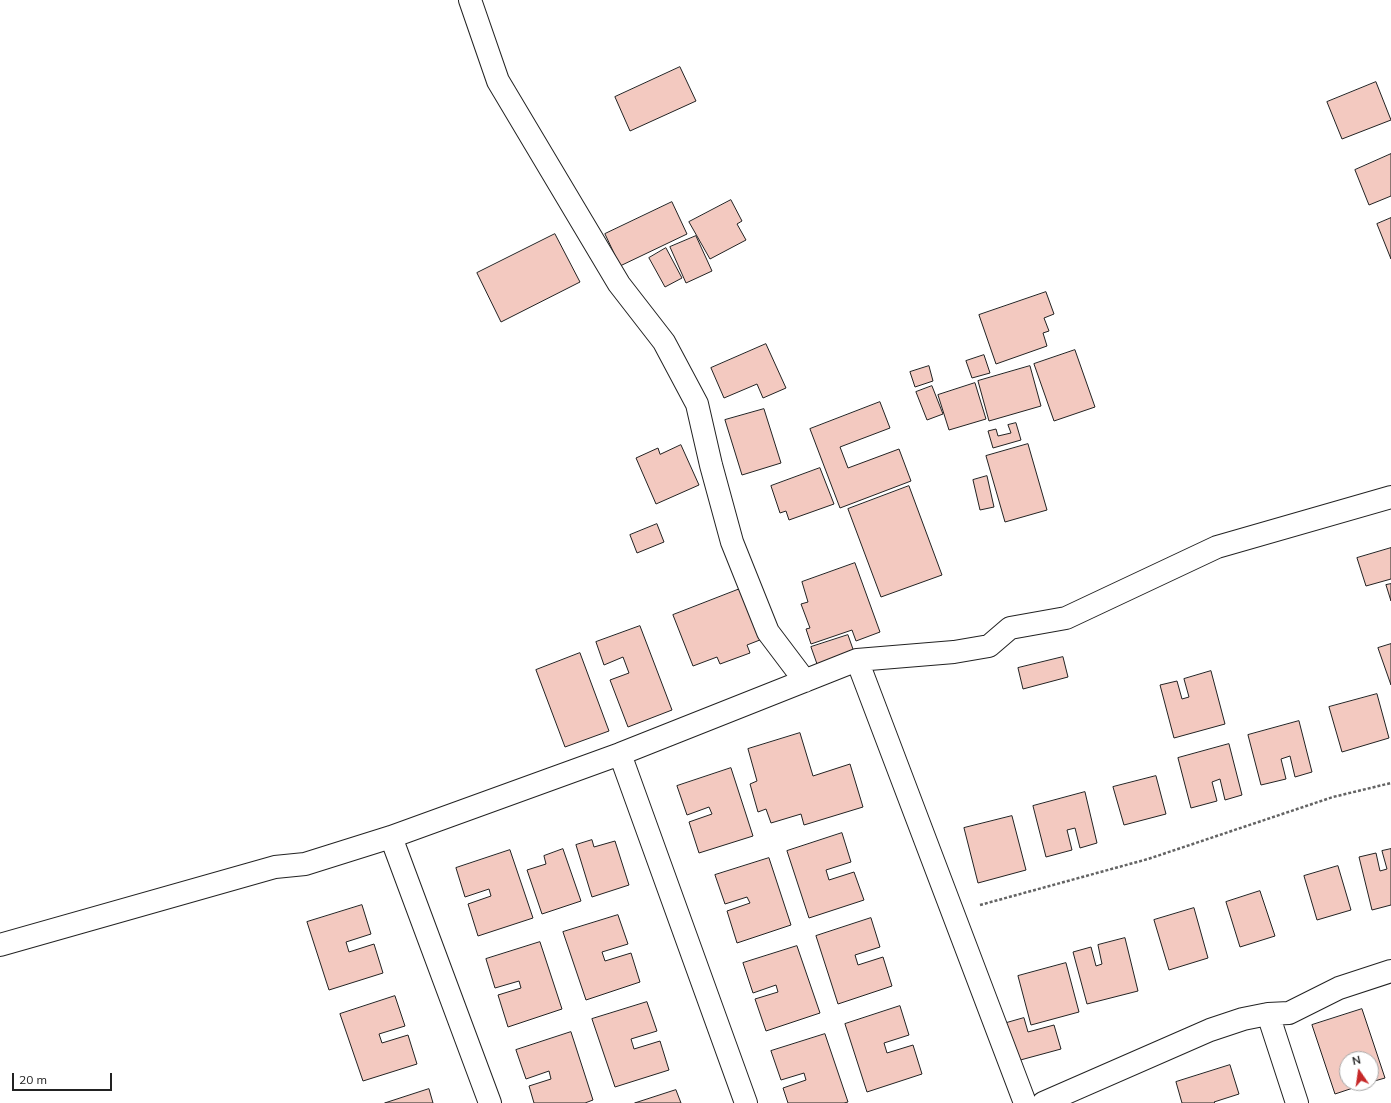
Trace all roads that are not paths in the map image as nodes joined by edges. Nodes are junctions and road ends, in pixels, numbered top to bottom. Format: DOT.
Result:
graph roads {
  1 [pos="470,0"];
  2 [pos="1391,497"];
  3 [pos="857,660"];
  4 [pos="805,681"];
  5 [pos="620,754"];
  6 [pos="391,837"];
  7 [pos="0,945"];
  8 [pos="1391,971"];
  9 [pos="1268,1014"];
  10 [pos="490,1103"];
  11 [pos="746,1103"];
  12 [pos="1025,1103"];
  13 [pos="1042,1103"];
  14 [pos="1297,1103"];
  1 -- 4 [label="street"];
  2 -- 3 [label="street"];
  3 -- 4 [label="street"];
  3 -- 12 [label="street"];
  4 -- 5 [label="street"];
  5 -- 6 [label="street"];
  5 -- 11 [label="street"];
  6 -- 7 [label="street"];
  6 -- 10 [label="street"];
  8 -- 9 [label="street"];
  9 -- 13 [label="street"];
  9 -- 14 [label="street"];
}
